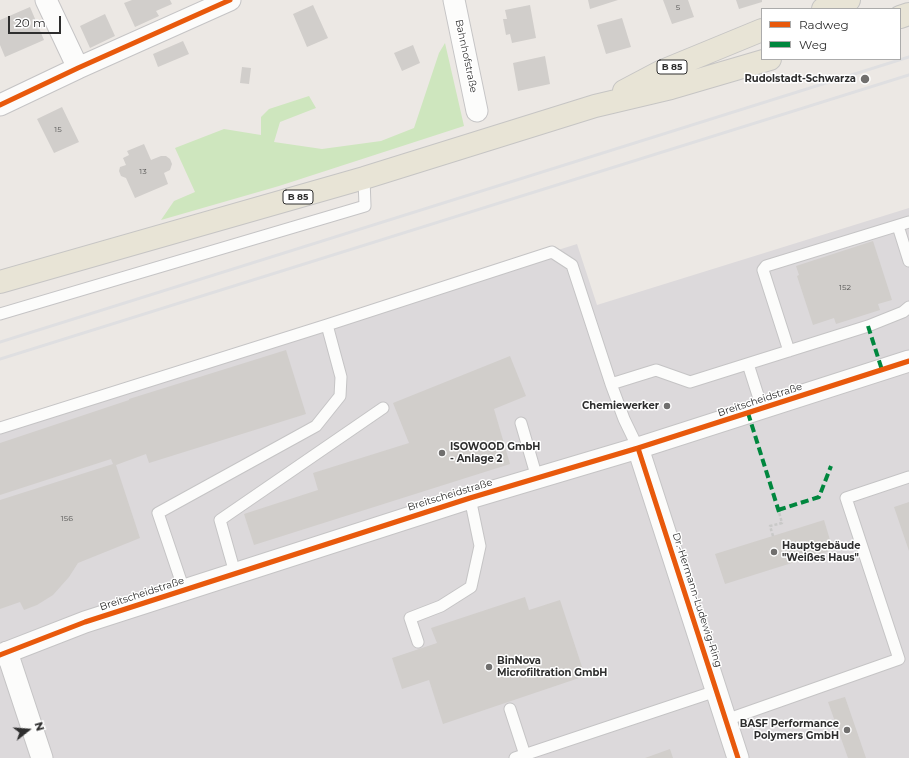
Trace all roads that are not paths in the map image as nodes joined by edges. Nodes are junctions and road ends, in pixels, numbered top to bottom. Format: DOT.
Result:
graph roads {
  1 [pos="46,0"];
  2 [pos="230,0"];
  3 [pos="454,0"];
  4 [pos="849,0"];
  5 [pos="826,8"];
  6 [pos="761,30"];
  7 [pos="767,60"];
  8 [pos="78,68"];
  9 [pos="0,105"];
  10 [pos="595,106"];
  11 [pos="477,111"];
  12 [pos="364,178"];
  13 [pos="909,222"];
  14 [pos="898,226"];
  15 [pos="909,261"];
  16 [pos="0,282"];
  17 [pos="909,307"];
  18 [pos="0,314"];
  19 [pos="327,325"];
  20 [pos="789,352"];
  21 [pos="909,361"];
  22 [pos="748,364"];
  23 [pos="611,384"];
  24 [pos="383,408"];
  25 [pos="762,408"];
  26 [pos="521,423"];
  27 [pos="0,428"];
  28 [pos="638,448"];
  29 [pos="909,477"];
  30 [pos="537,478"];
  31 [pos="470,498"];
  32 [pos="235,573"];
  33 [pos="184,590"];
  34 [pos="418,642"];
  35 [pos="4,653"];
  36 [pos="716,691"];
  37 [pos="510,709"];
  38 [pos="726,720"];
  39 [pos="520,756"];
  40 [pos="42,758"];
  41 [pos="738,758"];
  1 -- 8 [label="street"];
  2 -- 8 [label="street"];
  3 -- 11 [label="street, Bahnhofstraße"];
  4 -- 5 [label="main road"];
  6 -- 10 [label="main road, B 85"];
  7 -- 10 [label="main road, B 85"];
  8 -- 9 [label="street"];
  10 -- 12 [label="main road, B 85"];
  12 -- 16 [label="main road, B 85"];
  12 -- 18 [label="lane"];
  13 -- 14 [label="lane"];
  14 -- 15 [label="lane"];
  14 -- 20 [label="lane"];
  17 -- 20 [label="lane"];
  19 -- 23 [label="lane"];
  19 -- 27 [label="lane"];
  19 -- 33 [label="lane"];
  20 -- 22 [label="lane"];
  21 -- 25 [label="street, Breitscheidstraße"];
  22 -- 23 [label="lane"];
  22 -- 25 [label="lane"];
  23 -- 28 [label="lane"];
  24 -- 32 [label="lane"];
  25 -- 28 [label="street, Breitscheidstraße"];
  26 -- 30 [label="lane"];
  28 -- 30 [label="street, Breitscheidstraße"];
  28 -- 36 [label="street, Dr.-Hermann-Ludewig-Ring"];
  29 -- 38 [label="lane"];
  30 -- 31 [label="street, Breitscheidstraße"];
  31 -- 32 [label="street, Breitscheidstraße"];
  31 -- 34 [label="lane"];
  32 -- 33 [label="street, Breitscheidstraße"];
  33 -- 35 [label="street, Breitscheidstraße"];
  35 -- 40 [label="street"];
  36 -- 38 [label="street, Dr.-Hermann-Ludewig-Ring"];
  36 -- 39 [label="lane"];
  37 -- 39 [label="lane"];
  38 -- 41 [label="street, Dr.-Hermann-Ludewig-Ring"];
}
